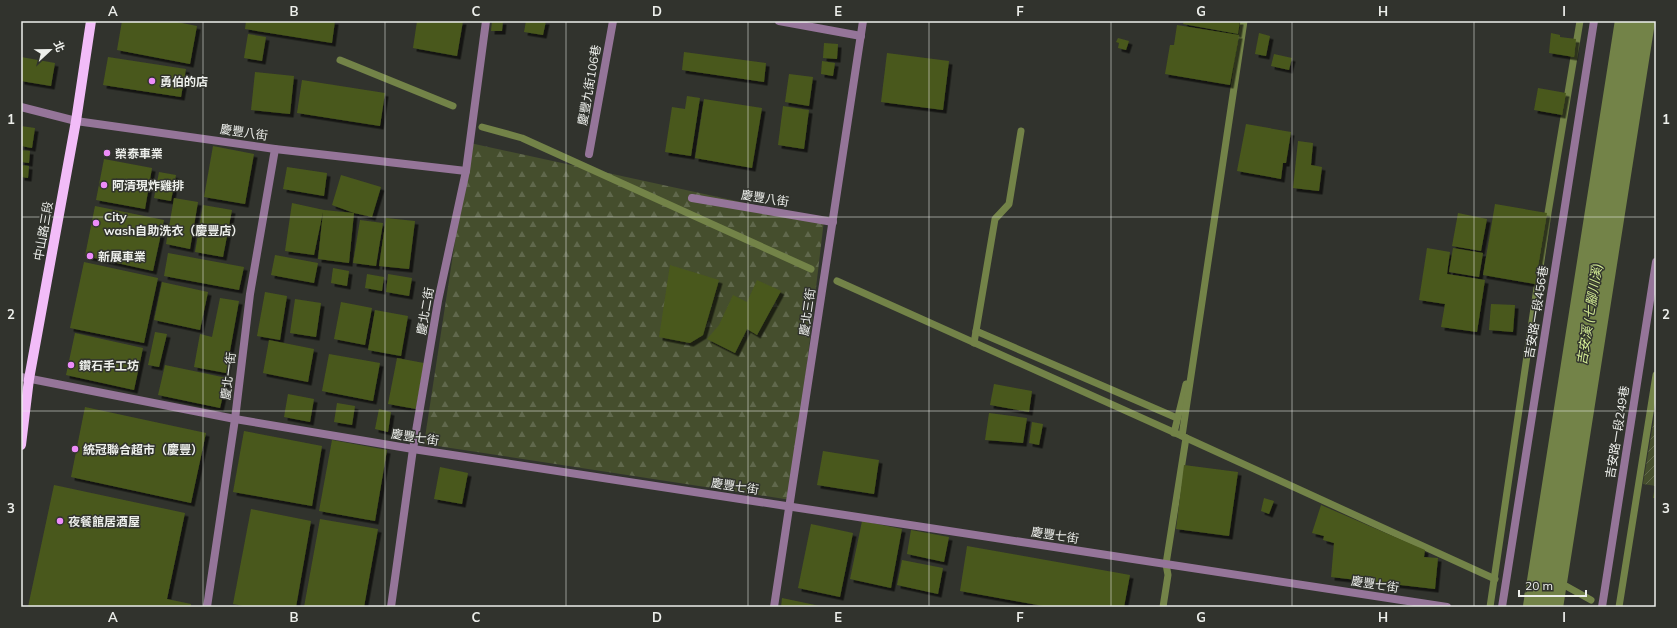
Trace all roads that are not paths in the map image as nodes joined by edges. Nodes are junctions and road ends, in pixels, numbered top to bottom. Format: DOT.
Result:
graph roads {
  1 [pos="91,21"];
  2 [pos="486,21"];
  3 [pos="613,21"];
  4 [pos="780,21"];
  5 [pos="863,21"];
  6 [pos="1594,21"];
  7 [pos="861,36"];
  8 [pos="21,106"];
  9 [pos="76,121"];
  10 [pos="275,149"];
  11 [pos="589,154"];
  12 [pos="466,171"];
  13 [pos="692,198"];
  14 [pos="833,222"];
  15 [pos="1656,262"];
  16 [pos="25,378"];
  17 [pos="236,419"];
  18 [pos="21,445"];
  19 [pos="413,450"];
  20 [pos="790,507"];
  21 [pos="207,607"];
  22 [pos="391,607"];
  23 [pos="774,607"];
  24 [pos="1447,607"];
  25 [pos="1502,607"];
  26 [pos="1602,607"];
  1 -- 9 [label="main road, 中山路三段"];
  2 -- 12 [label="street, 慶北二街"];
  3 -- 11 [label="street, 慶豐九街106巷"];
  4 -- 7 [label="street"];
  5 -- 7 [label="street, 慶北三街"];
  6 -- 25 [label="street, 吉安路一段456巷"];
  7 -- 14 [label="street, 慶北三街"];
  8 -- 9 [label="street, 慶豐八街"];
  9 -- 10 [label="street, 慶豐八街"];
  9 -- 16 [label="main road, 中山路三段"];
  10 -- 12 [label="street, 慶豐八街"];
  10 -- 17 [label="street, 慶北一街"];
  12 -- 19 [label="street, 慶北二街"];
  13 -- 14 [label="street, 慶豐八街"];
  14 -- 20 [label="street, 慶北三街"];
  15 -- 26 [label="street, 吉安路一段249巷"];
  16 -- 17 [label="street, 慶豐七街"];
  16 -- 18 [label="main road, 中山路三段"];
  17 -- 19 [label="street, 慶豐七街"];
  17 -- 21 [label="street, 慶北一街"];
  19 -- 20 [label="street, 慶豐七街"];
  19 -- 22 [label="street, 慶北二街"];
  20 -- 23 [label="street, 慶北三街"];
  20 -- 24 [label="street, 慶豐七街"];
}
